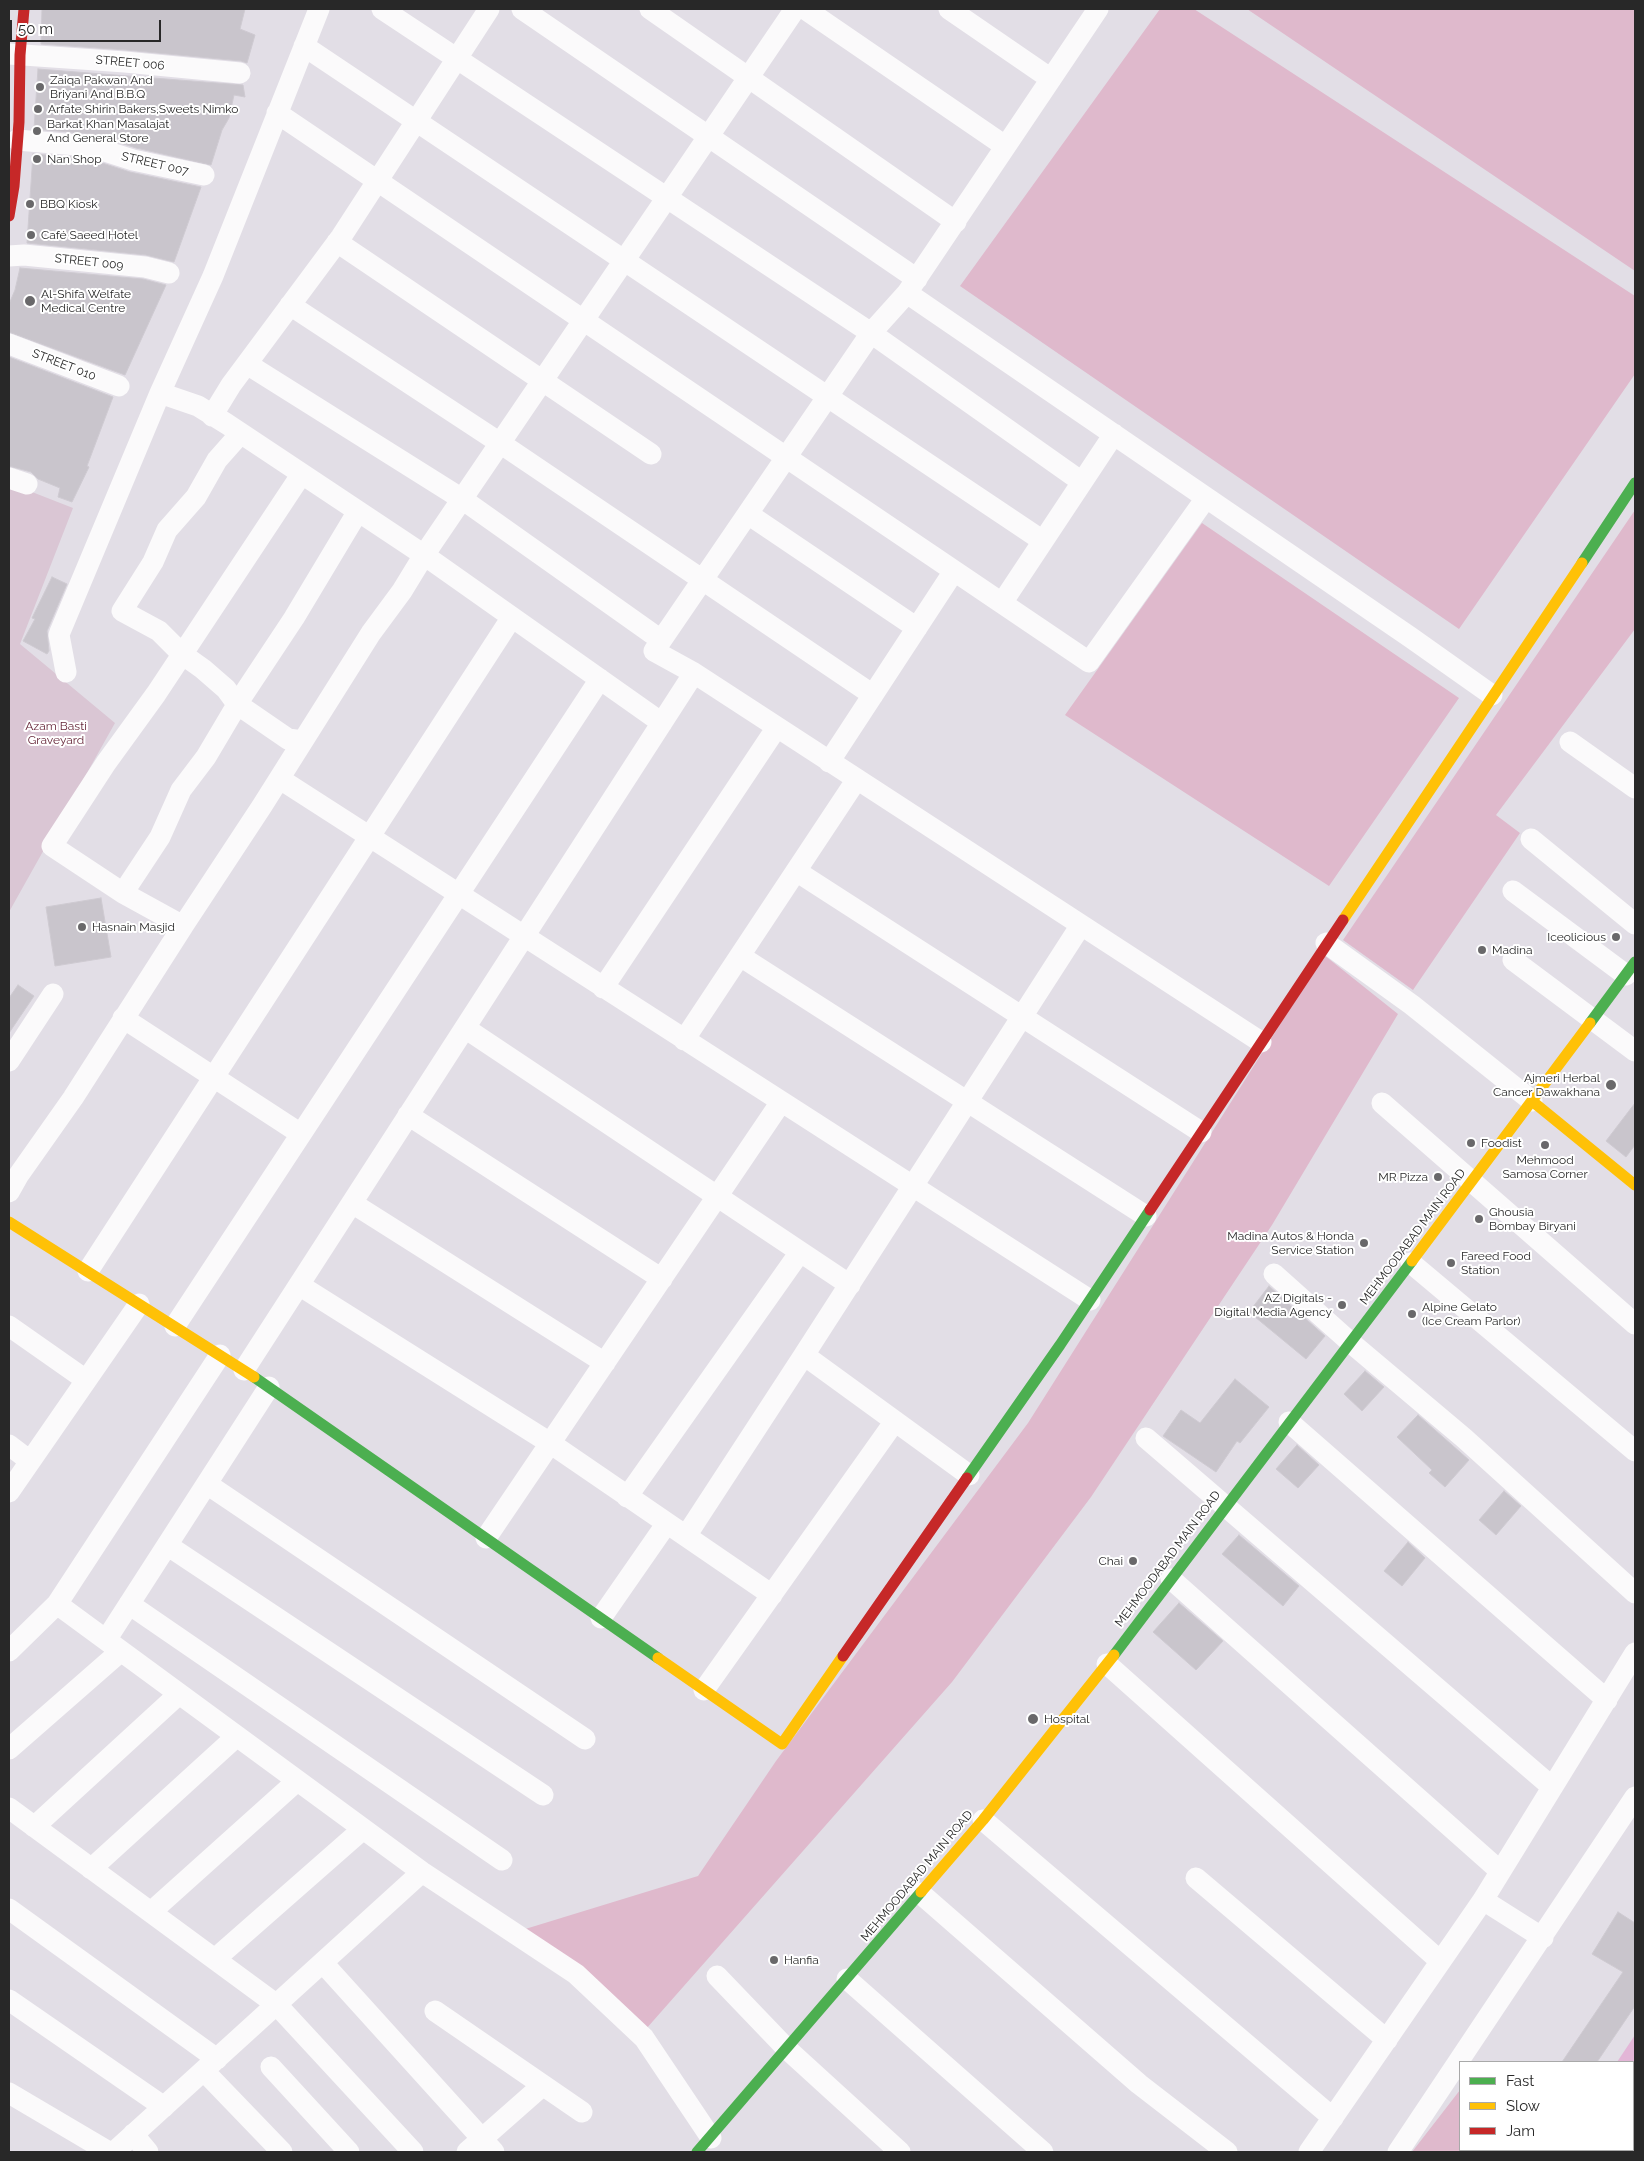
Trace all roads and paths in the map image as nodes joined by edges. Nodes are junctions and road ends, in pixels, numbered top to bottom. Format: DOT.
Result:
graph roads {
  1 [pos="24,9"];
  2 [pos="319,9"];
  3 [pos="382,9"];
  4 [pos="490,9"];
  5 [pos="522,9"];
  6 [pos="650,9"];
  7 [pos="795,9"];
  8 [pos="805,9"];
  9 [pos="949,9"];
  10 [pos="1096,10"];
  11 [pos="304,46"];
  12 [pos="14,55"];
  13 [pos="457,58"];
  14 [pos="240,73"];
  15 [pos="748,77"];
  16 [pos="1051,79"];
  17 [pos="277,113"];
  18 [pos="416,121"];
  19 [pos="15,127"];
  20 [pos="708,136"];
  21 [pos="1006,146"];
  22 [pos="204,175"];
  23 [pos="378,181"];
  24 [pos="11,186"];
  25 [pos="666,198"];
  26 [pos="9,216"];
  27 [pos="956,222"];
  28 [pos="337,242"];
  29 [pos="9,256"];
  30 [pos="624,260"];
  31 [pos="169,273"];
  32 [pos="912,286"];
  33 [pos="290,305"];
  34 [pos="584,320"];
  35 [pos="871,333"];
  36 [pos="9,344"];
  37 [pos="246,364"];
  38 [pos="542,380"];
  39 [pos="120,386"];
  40 [pos="160,393"];
  41 [pos="828,397"];
  42 [pos="212,416"];
  43 [pos="240,434"];
  44 [pos="1114,434"];
  45 [pos="500,443"];
  46 [pos="651,454"];
  47 [pos="786,457"];
  48 [pos="301,475"];
  49 [pos="1082,482"];
  50 [pos="1635,483"];
  51 [pos="1206,498"];
  52 [pos="462,499"];
  53 [pos="357,512"];
  54 [pos="748,514"];
  55 [pos="1043,541"];
  56 [pos="424,555"];
  57 [pos="954,571"];
  58 [pos="703,579"];
  59 [pos="1002,603"];
  60 [pos="512,617"];
  61 [pos="916,628"];
  62 [pos="661,640"];
  63 [pos="182,654"];
  64 [pos="66,672"];
  65 [pos="694,673"];
  66 [pos="600,679"];
  67 [pos="873,695"];
  68 [pos="1492,696"];
  69 [pos="237,704"];
  70 [pos="662,723"];
  71 [pos="777,727"];
  72 [pos="303,741"];
  73 [pos="1570,742"];
  74 [pos="829,762"];
  75 [pos="280,779"];
  76 [pos="857,779"];
  77 [pos="1635,788"];
  78 [pos="369,837"];
  79 [pos="1531,839"];
  80 [pos="796,871"];
  81 [pos="1513,891"];
  82 [pos="123,892"];
  83 [pos="458,894"];
  84 [pos="1635,924"];
  85 [pos="183,926"];
  86 [pos="1081,926"];
  87 [pos="523,937"];
  88 [pos="1326,944"];
  89 [pos="740,956"];
  90 [pos="1513,960"];
  91 [pos="1630,969"];
  92 [pos="603,988"];
  93 [pos="53,994"];
  94 [pos="1022,1016"];
  95 [pos="123,1018"];
  96 [pos="1593,1019"];
  97 [pos="465,1028"];
  98 [pos="684,1040"];
  99 [pos="1261,1042"];
  100 [pos="1635,1051"];
  101 [pos="9,1061"];
  102 [pos="214,1077"];
  103 [pos="1532,1101"];
  104 [pos="781,1102"];
  105 [pos="968,1102"];
  106 [pos="1382,1102"];
  107 [pos="408,1115"];
  108 [pos="1202,1132"];
  109 [pos="301,1134"];
  110 [pos="1473,1181"];
  111 [pos="1635,1185"];
  112 [pos="913,1187"];
  113 [pos="9,1192"];
  114 [pos="717,1197"];
  115 [pos="352,1203"];
  116 [pos="1146,1216"];
  117 [pos="11,1227"];
  118 [pos="800,1252"];
  119 [pos="1411,1263"];
  120 [pos="88,1271"];
  121 [pos="1274,1274"];
  122 [pos="662,1278"];
  123 [pos="299,1285"];
  124 [pos="850,1285"];
  125 [pos="1090,1300"];
  126 [pos="139,1304"];
  127 [pos="1635,1324"];
  128 [pos="9,1326"];
  129 [pos="175,1326"];
  130 [pos="1350,1342"];
  131 [pos="220,1355"];
  132 [pos="804,1355"];
  133 [pos="605,1363"];
  134 [pos="244,1370"];
  135 [pos="86,1380"];
  136 [pos="269,1387"];
  137 [pos="894,1421"];
  138 [pos="1289,1422"];
  139 [pos="1146,1438"];
  140 [pos="550,1443"];
  141 [pos="9,1445"];
  142 [pos="1635,1451"];
  143 [pos="30,1460"];
  144 [pos="969,1475"];
  145 [pos="207,1484"];
  146 [pos="9,1492"];
  147 [pos="628,1497"];
  148 [pos="1226,1506"];
  149 [pos="667,1523"];
  150 [pos="686,1536"];
  151 [pos="486,1538"];
  152 [pos="168,1545"];
  153 [pos="1170,1579"];
  154 [pos="1635,1593"];
  155 [pos="772,1594"];
  156 [pos="57,1604"];
  157 [pos="129,1604"];
  158 [pos="601,1618"];
  159 [pos="113,1646"];
  160 [pos="9,1651"];
  161 [pos="1635,1653"];
  162 [pos="1107,1664"];
  163 [pos="704,1690"];
  164 [pos="179,1694"];
  165 [pos="1607,1700"];
  166 [pos="237,1736"];
  167 [pos="585,1738"];
  168 [pos="9,1749"];
  169 [pos="297,1781"];
  170 [pos="1552,1787"];
  171 [pos="543,1795"];
  172 [pos="1635,1796"];
  173 [pos="9,1808"];
  174 [pos="983,1820"];
  175 [pos="34,1826"];
  176 [pos="362,1829"];
  177 [pos="502,1860"];
  178 [pos="91,1869"];
  179 [pos="1500,1871"];
  180 [pos="422,1872"];
  181 [pos="1196,1878"];
  182 [pos="920,1893"];
  183 [pos="1483,1900"];
  184 [pos="9,1909"];
  185 [pos="151,1912"];
  186 [pos="1543,1938"];
  187 [pos="214,1959"];
  188 [pos="1440,1961"];
  189 [pos="323,1963"];
  190 [pos="717,1976"];
  191 [pos="847,1979"];
  192 [pos="9,2000"];
  193 [pos="277,2005"];
  194 [pos="435,2011"];
  195 [pos="1387,2040"];
  196 [pos="787,2049"];
  197 [pos="1460,2061"];
  198 [pos="1459,2062"];
  199 [pos="210,2065"];
  200 [pos="271,2067"];
  201 [pos="543,2085"];
  202 [pos="9,2093"];
  203 [pos="164,2107"];
  204 [pos="582,2112"];
  205 [pos="1333,2118"];
  206 [pos="133,2134"];
  207 [pos="704,2145"];
  208 [pos="481,2148"];
  209 [pos="109,2152"];
  210 [pos="114,2152"];
  211 [pos="148,2152"];
  212 [pos="282,2152"];
  213 [pos="349,2152"];
  214 [pos="413,2152"];
  215 [pos="900,2152"];
  216 [pos="1043,2152"];
  217 [pos="1227,2152"];
  218 [pos="1309,2152"];
  219 [pos="1398,2152"];
  1 -- 12 [label="street"];
  2 -- 11 [label="street"];
  3 -- 13 [label="street"];
  4 -- 13 [label="street"];
  5 -- 20 [label="street"];
  6 -- 15 [label="street"];
  7 -- 15 [label="street"];
  8 -- 21 [label="street"];
  9 -- 16 [label="street"];
  10 -- 16 [label="street"];
  11 -- 17 [label="street"];
  11 -- 18 [label="street"];
  12 -- 14 [label="street, STREET 006"];
  12 -- 19 [label="street"];
  13 -- 18 [label="street"];
  13 -- 25 [label="street"];
  15 -- 20 [label="street"];
  15 -- 27 [label="street"];
  16 -- 21 [label="street"];
  17 -- 23 [label="street"];
  17 -- 40 [label="street"];
  18 -- 23 [label="street"];
  18 -- 30 [label="street"];
  19 -- 22 [label="street, STREET 007"];
  19 -- 24 [label="street"];
  20 -- 25 [label="street"];
  20 -- 32 [label="street"];
  21 -- 27 [label="street"];
  23 -- 28 [label="street"];
  23 -- 34 [label="street"];
  24 -- 26 [label="street"];
  25 -- 30 [label="street"];
  25 -- 35 [label="street"];
  27 -- 32 [label="street"];
  28 -- 33 [label="street"];
  28 -- 38 [label="street"];
  29 -- 31 [label="street, STREET 009"];
  30 -- 34 [label="street"];
  30 -- 41 [label="street"];
  32 -- 35 [label="street"];
  32 -- 44 [label="street"];
  33 -- 37 [label="street"];
  33 -- 45 [label="street"];
  34 -- 38 [label="street"];
  34 -- 47 [label="street"];
  35 -- 41 [label="street"];
  35 -- 49 [label="street"];
  36 -- 39 [label="street, STREET 010"];
  37 -- 42 [label="street"];
  37 -- 52 [label="street"];
  38 -- 45 [label="street"];
  38 -- 46 [label="street"];
  40 -- 42 [label="street"];
  40 -- 64 [label="street"];
  41 -- 47 [label="street"];
  41 -- 55 [label="street"];
  42 -- 43 [label="street"];
  43 -- 48 [label="street"];
  43 -- 63 [label="street"];
  44 -- 49 [label="street"];
  44 -- 51 [label="street"];
  45 -- 52 [label="street"];
  45 -- 58 [label="street"];
  47 -- 54 [label="street"];
  47 -- 57 [label="street"];
  48 -- 53 [label="street"];
  48 -- 63 [label="street"];
  49 -- 55 [label="street"];
  50 -- 68 [label="street"];
  51 -- 59 [label="street"];
  51 -- 68 [label="street"];
  52 -- 56 [label="street"];
  52 -- 62 [label="street"];
  53 -- 56 [label="street"];
  53 -- 69 [label="street"];
  54 -- 58 [label="street"];
  54 -- 61 [label="street"];
  55 -- 59 [label="street"];
  56 -- 60 [label="street"];
  56 -- 72 [label="street"];
  57 -- 59 [label="street"];
  57 -- 61 [label="street"];
  58 -- 62 [label="street"];
  58 -- 67 [label="street"];
  60 -- 66 [label="street"];
  60 -- 78 [label="street"];
  61 -- 67 [label="street"];
  62 -- 65 [label="street"];
  63 -- 69 [label="street"];
  63 -- 82 [label="street"];
  65 -- 70 [label="street"];
  65 -- 71 [label="street"];
  66 -- 70 [label="street"];
  66 -- 83 [label="street"];
  67 -- 74 [label="street"];
  68 -- 88 [label="street"];
  69 -- 72 [label="street"];
  69 -- 82 [label="street"];
  70 -- 87 [label="street"];
  71 -- 74 [label="street"];
  71 -- 92 [label="street"];
  72 -- 75 [label="street"];
  73 -- 77 [label="street"];
  74 -- 76 [label="street"];
  75 -- 78 [label="street"];
  75 -- 85 [label="street"];
  76 -- 80 [label="street"];
  76 -- 86 [label="street"];
  78 -- 83 [label="street"];
  78 -- 102 [label="street"];
  79 -- 84 [label="street"];
  80 -- 89 [label="street"];
  80 -- 94 [label="street"];
  81 -- 91 [label="street"];
  82 -- 85 [label="street"];
  83 -- 87 [label="street"];
  83 -- 109 [label="street"];
  85 -- 95 [label="street"];
  86 -- 94 [label="street"];
  86 -- 99 [label="street"];
  87 -- 92 [label="street"];
  87 -- 97 [label="street"];
  88 -- 99 [label="street"];
  88 -- 103 [label="street"];
  89 -- 98 [label="street"];
  89 -- 105 [label="street"];
  90 -- 96 [label="street"];
  91 -- 96 [label="street, MEHMOODABAD MAIN ROAD"];
  92 -- 98 [label="street"];
  93 -- 101 [label="street"];
  94 -- 105 [label="street"];
  94 -- 108 [label="street"];
  95 -- 102 [label="street"];
  95 -- 113 [label="street"];
  96 -- 100 [label="street"];
  96 -- 103 [label="street, MEHMOODABAD MAIN ROAD"];
  97 -- 107 [label="street"];
  97 -- 114 [label="street"];
  98 -- 104 [label="street"];
  99 -- 108 [label="street"];
  102 -- 109 [label="street"];
  102 -- 120 [label="street"];
  103 -- 110 [label="street, MEHMOODABAD MAIN ROAD"];
  103 -- 111 [label="street"];
  104 -- 112 [label="street"];
  104 -- 114 [label="street"];
  105 -- 112 [label="street"];
  105 -- 116 [label="street"];
  106 -- 110 [label="street"];
  107 -- 115 [label="street"];
  107 -- 122 [label="street"];
  108 -- 116 [label="street"];
  109 -- 129 [label="street"];
  110 -- 119 [label="street, MEHMOODABAD MAIN ROAD"];
  110 -- 127 [label="street"];
  112 -- 124 [label="street"];
  112 -- 125 [label="street"];
  114 -- 118 [label="street"];
  114 -- 122 [label="street"];
  115 -- 123 [label="street"];
  115 -- 133 [label="street"];
  116 -- 125 [label="street"];
  117 -- 120 [label="street"];
  118 -- 124 [label="street"];
  118 -- 147 [label="street"];
  119 -- 130 [label="street, MEHMOODABAD MAIN ROAD"];
  119 -- 142 [label="street"];
  120 -- 126 [label="street"];
  121 -- 130 [label="street"];
  122 -- 133 [label="street"];
  123 -- 134 [label="street"];
  123 -- 140 [label="street"];
  124 -- 132 [label="street"];
  125 -- 144 [label="street"];
  126 -- 129 [label="street"];
  126 -- 135 [label="street"];
  128 -- 135 [label="street"];
  129 -- 131 [label="street"];
  130 -- 138 [label="street, MEHMOODABAD MAIN ROAD"];
  130 -- 154 [label="street"];
  131 -- 134 [label="street"];
  131 -- 156 [label="street"];
  132 -- 137 [label="street"];
  132 -- 150 [label="street"];
  133 -- 140 [label="street"];
  134 -- 136 [label="street"];
  135 -- 143 [label="street"];
  136 -- 145 [label="street"];
  136 -- 151 [label="street"];
  137 -- 144 [label="street"];
  137 -- 155 [label="street"];
  138 -- 148 [label="street, MEHMOODABAD MAIN ROAD"];
  138 -- 165 [label="street"];
  139 -- 148 [label="street"];
  140 -- 147 [label="street"];
  140 -- 151 [label="street"];
  141 -- 143 [label="street"];
  143 -- 146 [label="street"];
  144 -- 163 [label="street"];
  145 -- 152 [label="street"];
  145 -- 167 [label="street"];
  147 -- 149 [label="street"];
  148 -- 153 [label="street, MEHMOODABAD MAIN ROAD"];
  148 -- 170 [label="street"];
  149 -- 150 [label="street"];
  149 -- 158 [label="street"];
  150 -- 155 [label="street"];
  151 -- 158 [label="street"];
  152 -- 157 [label="street"];
  152 -- 171 [label="street"];
  153 -- 162 [label="street, MEHMOODABAD MAIN ROAD"];
  153 -- 179 [label="street"];
  155 -- 163 [label="street"];
  156 -- 159 [label="street"];
  156 -- 160 [label="street"];
  157 -- 159 [label="street"];
  157 -- 177 [label="street"];
  158 -- 163 [label="street"];
  159 -- 164 [label="street"];
  159 -- 168 [label="street"];
  161 -- 165 [label="street"];
  162 -- 174 [label="street, MEHMOODABAD MAIN ROAD"];
  162 -- 188 [label="street"];
  164 -- 166 [label="street"];
  164 -- 175 [label="street"];
  165 -- 170 [label="street"];
  166 -- 169 [label="street"];
  166 -- 178 [label="street"];
  169 -- 176 [label="street"];
  169 -- 185 [label="street"];
  170 -- 179 [label="street"];
  172 -- 186 [label="street"];
  173 -- 175 [label="street"];
  174 -- 182 [label="street, MEHMOODABAD MAIN ROAD"];
  174 -- 205 [label="street"];
  175 -- 178 [label="street"];
  176 -- 180 [label="street"];
  176 -- 187 [label="street"];
  178 -- 185 [label="street"];
  179 -- 183 [label="street"];
  180 -- 189 [label="street"];
  180 -- 207 [label="street"];
  181 -- 195 [label="street"];
  182 -- 191 [label="street, MEHMOODABAD MAIN ROAD"];
  182 -- 217 [label="street"];
  183 -- 186 [label="street"];
  183 -- 188 [label="street"];
  184 -- 199 [label="street"];
  185 -- 187 [label="street"];
  186 -- 197 [label="street"];
  187 -- 193 [label="street"];
  188 -- 195 [label="street"];
  189 -- 193 [label="street"];
  189 -- 208 [label="street"];
  190 -- 196 [label="street"];
  191 -- 196 [label="street, MEHMOODABAD MAIN ROAD"];
  191 -- 216 [label="street"];
  192 -- 203 [label="street"];
  193 -- 199 [label="street"];
  193 -- 214 [label="street"];
  194 -- 201 [label="street"];
  195 -- 205 [label="street"];
  196 -- 207 [label="street, MEHMOODABAD MAIN ROAD"];
  196 -- 215 [label="street"];
  198 -- 219 [label="street"];
  199 -- 203 [label="street"];
  199 -- 212 [label="street"];
  200 -- 213 [label="street"];
  201 -- 204 [label="street"];
  201 -- 208 [label="street"];
  202 -- 209 [label="street"];
  203 -- 206 [label="street"];
  205 -- 218 [label="street"];
  206 -- 210 [label="street"];
  206 -- 211 [label="street"];
}
